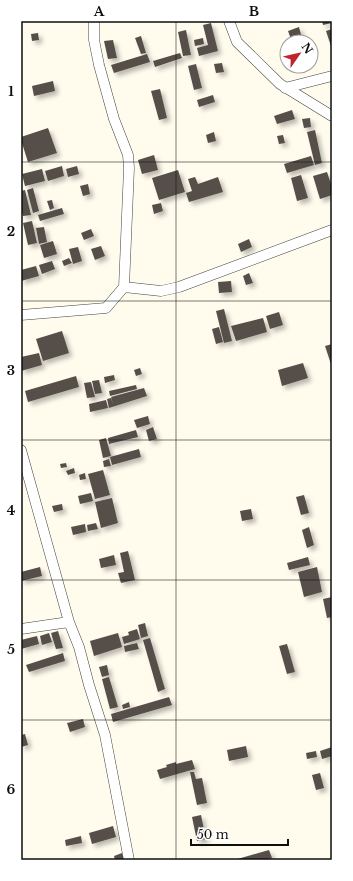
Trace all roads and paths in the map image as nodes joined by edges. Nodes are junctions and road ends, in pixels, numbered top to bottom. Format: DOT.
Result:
graph roads {
  1 [pos="94,21"];
  2 [pos="229,21"];
  3 [pos="332,76"];
  4 [pos="285,88"];
  5 [pos="332,116"];
  6 [pos="332,230"];
  7 [pos="124,287"];
  8 [pos="21,315"];
  9 [pos="21,450"];
  10 [pos="69,622"];
  11 [pos="21,629"];
  12 [pos="129,860"];
  1 -- 7 [label="street"];
  2 -- 4 [label="street"];
  3 -- 4 [label="street"];
  4 -- 5 [label="street"];
  6 -- 7 [label="street"];
  7 -- 8 [label="street"];
  9 -- 10 [label="street"];
  10 -- 11 [label="street"];
  10 -- 12 [label="street"];
}
